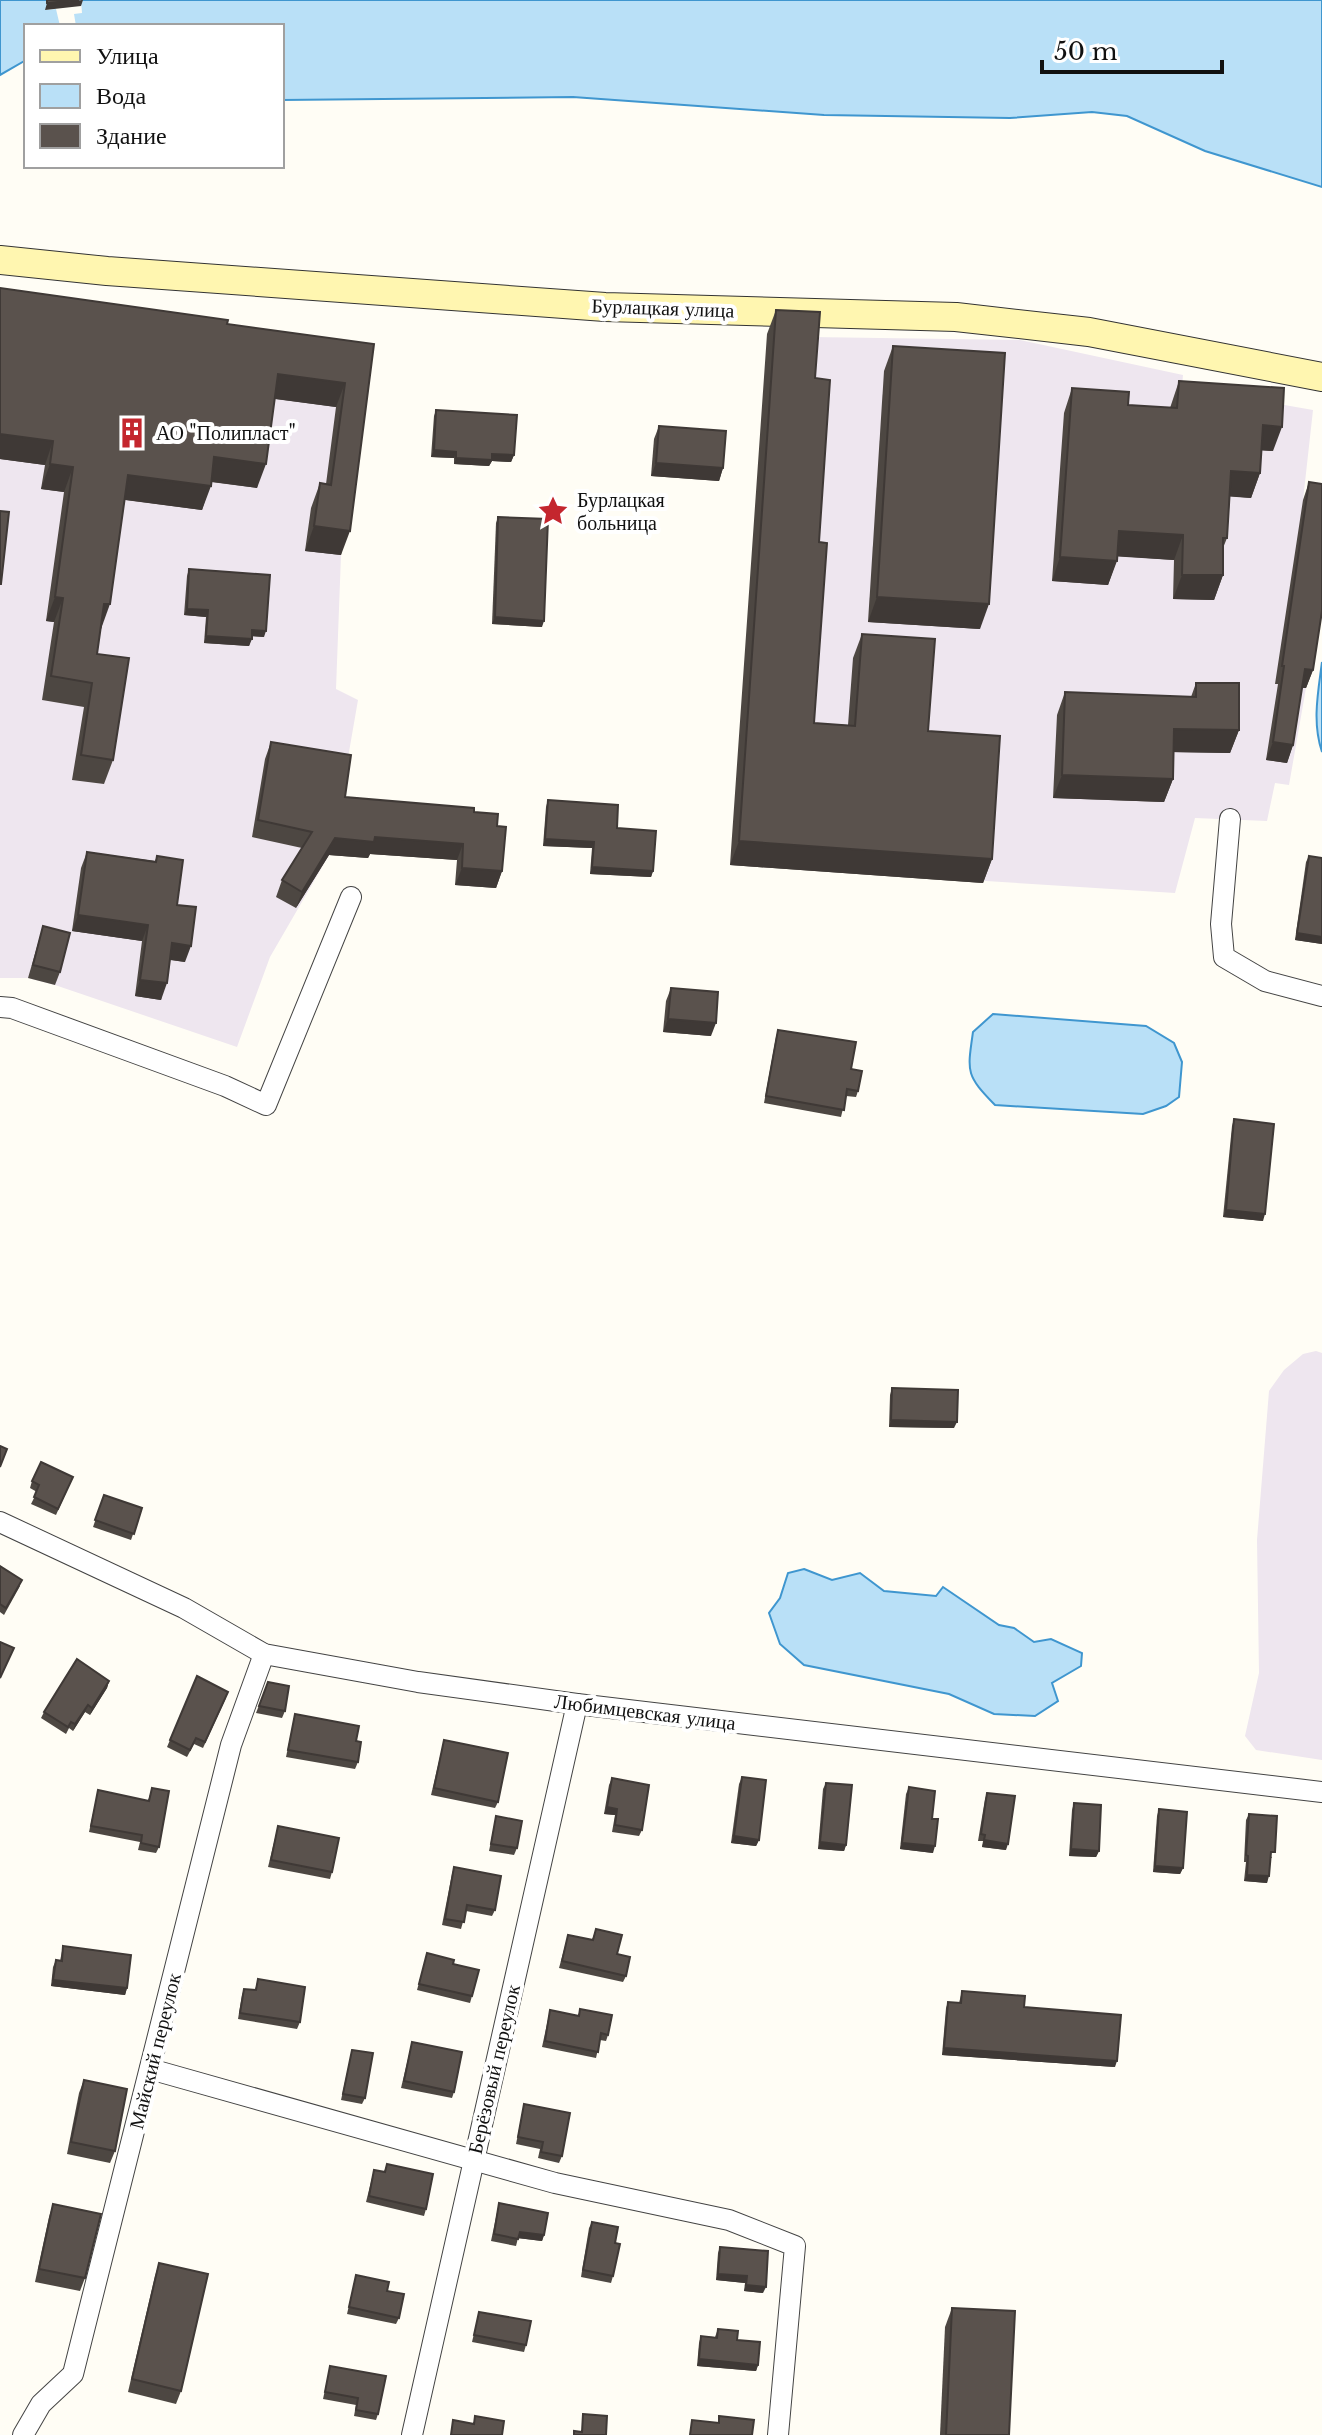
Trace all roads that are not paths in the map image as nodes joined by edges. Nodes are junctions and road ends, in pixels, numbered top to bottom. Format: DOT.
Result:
graph roads {
  1 [pos="0,260"];
  2 [pos="1322,377"];
  3 [pos="1230,819"];
  4 [pos="351,897"];
  5 [pos="1322,996"];
  6 [pos="0,1007"];
  7 [pos="0,1522"];
  8 [pos="264,1654"];
  9 [pos="577,1704"];
  10 [pos="1322,1792"];
  11 [pos="150,2069"];
  12 [pos="474,2159"];
  13 [pos="23,2435"];
  14 [pos="412,2435"];
  15 [pos="778,2435"];
  1 -- 2 [label="main road, Бурлацкая улица"];
  3 -- 5 [label="street"];
  4 -- 6 [label="street"];
  7 -- 8 [label="street, Любимцевская улица"];
  8 -- 9 [label="street, Любимцевская улица"];
  8 -- 11 [label="street, Майский переулок"];
  9 -- 10 [label="street, Любимцевская улица"];
  9 -- 12 [label="street, Берёзовый переулок"];
  11 -- 12 [label="street"];
  11 -- 13 [label="street, Майский переулок"];
  12 -- 14 [label="street, Берёзовый переулок"];
  12 -- 15 [label="street"];
}
